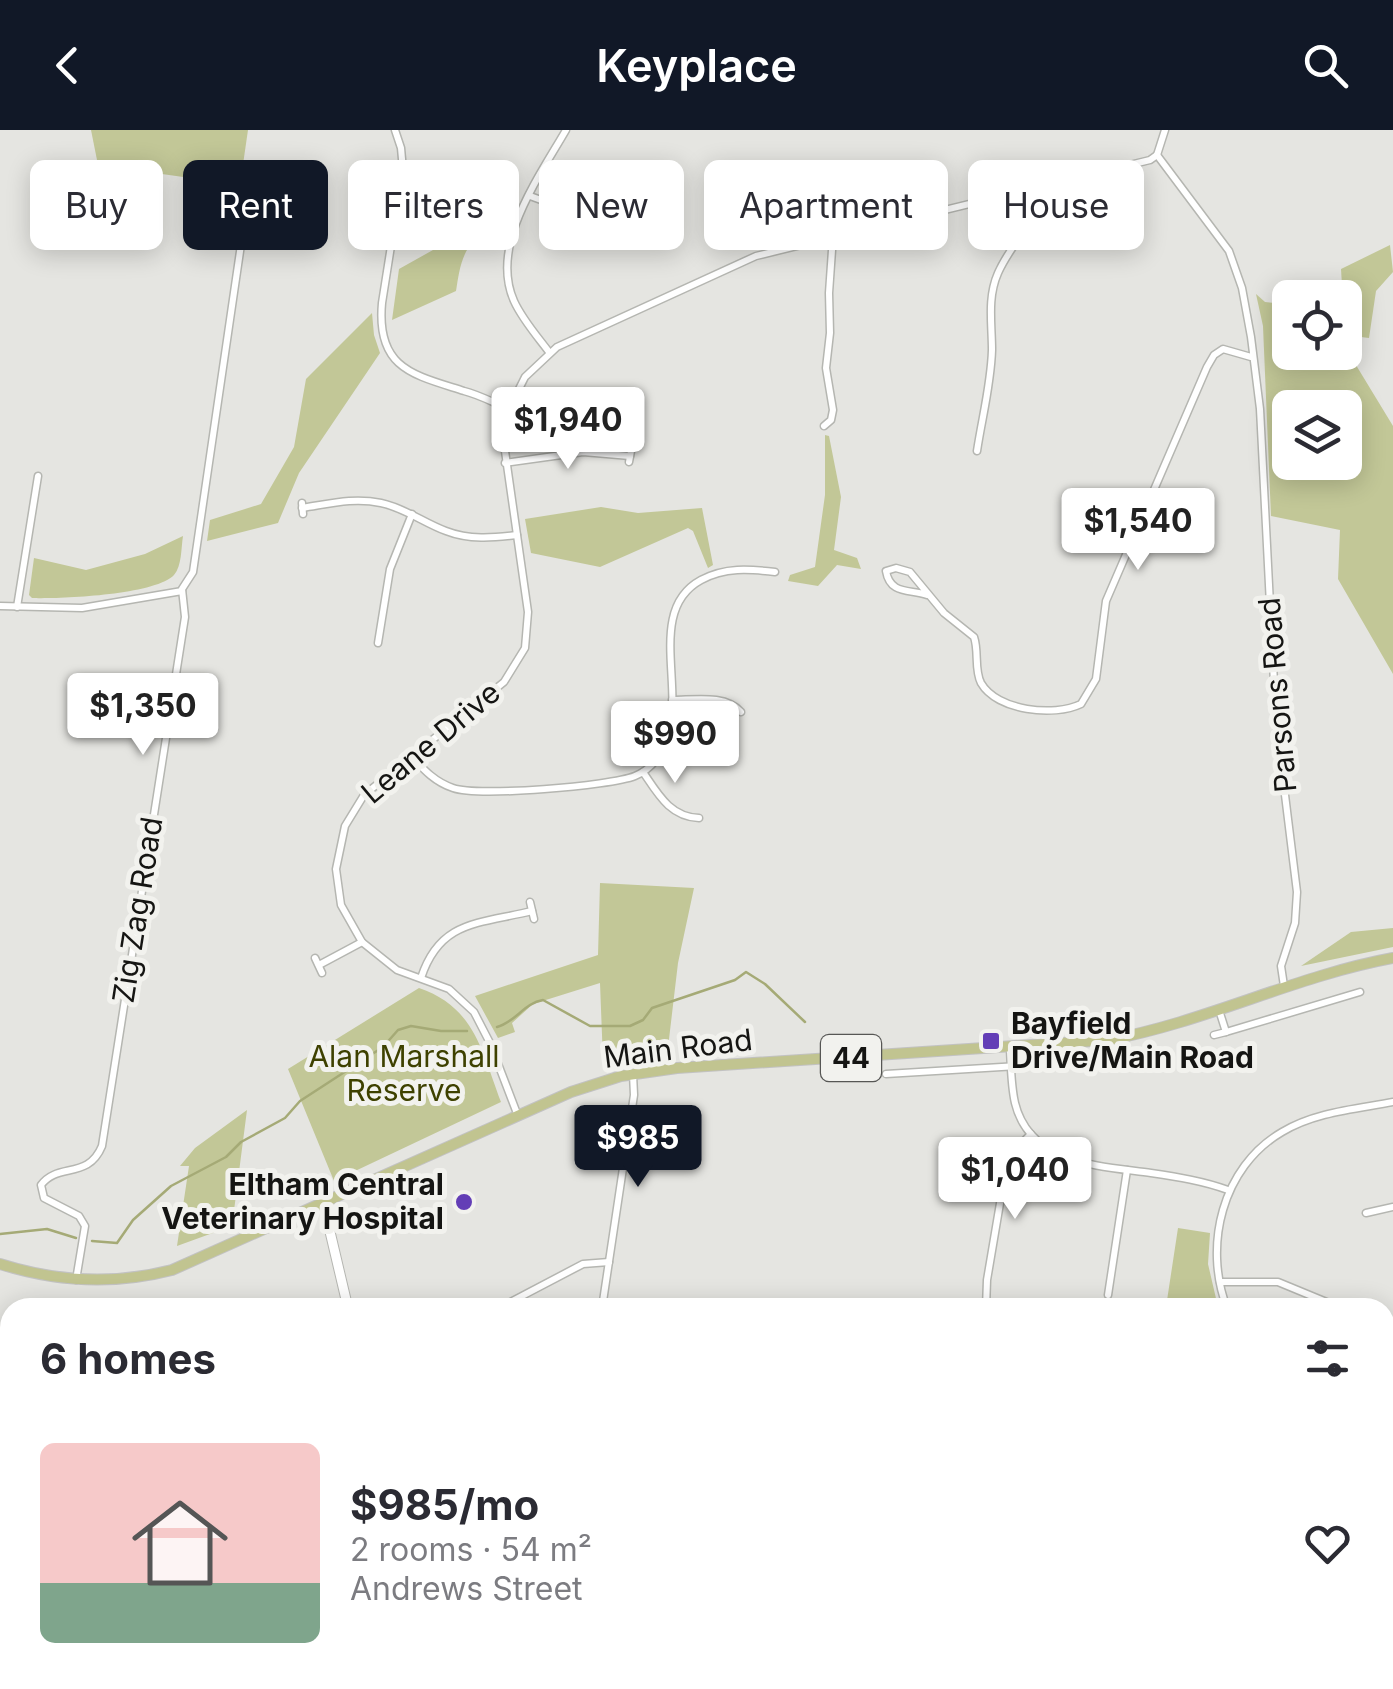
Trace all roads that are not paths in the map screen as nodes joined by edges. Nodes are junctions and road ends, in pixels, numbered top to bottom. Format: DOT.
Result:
graph roads {
  1 [pos="394,130"];
  2 [pos="566,130"];
  3 [pos="1165,130"];
  4 [pos="1157,155"];
  5 [pos="1144,161"];
  6 [pos="530,196"];
  7 [pos="539,199"];
  8 [pos="240,250"];
  9 [pos="782,250"];
  10 [pos="832,250"];
  11 [pos="1012,250"];
  12 [pos="549,352"];
  13 [pos="1252,357"];
  14 [pos="509,409"];
  15 [pos="833,410"];
  16 [pos="844,415"];
  17 [pos="824,426"];
  18 [pos="978,451"];
  19 [pos="630,456"];
  20 [pos="506,463"];
  21 [pos="38,476"];
  22 [pos="302,508"];
  23 [pos="412,514"];
  24 [pos="517,535"];
  25 [pos="775,572"];
  26 [pos="182,591"];
  27 [pos="927,596"];
  28 [pos="0,606"];
  29 [pos="18,607"];
  30 [pos="378,643"];
  31 [pos="671,700"];
  32 [pos="742,712"];
  33 [pos="411,756"];
  34 [pos="643,772"];
  35 [pos="699,818"];
  36 [pos="532,911"];
  37 [pos="362,942"];
  38 [pos="1393,958"];
  39 [pos="319,965"];
  40 [pos="421,978"];
  41 [pos="1284,986"];
  42 [pos="1360,992"];
  43 [pos="1219,1009"];
  44 [pos="1226,1032"];
  45 [pos="1214,1035"];
  46 [pos="1010,1048"];
  47 [pos="1118,1060"];
  48 [pos="1011,1066"];
  49 [pos="633,1074"];
  50 [pos="886,1074"];
  51 [pos="1393,1102"];
  52 [pos="518,1116"];
  53 [pos="1031,1134"];
  54 [pos="1128,1170"];
  55 [pos="1228,1190"];
  56 [pos="323,1202"];
  57 [pos="1393,1207"];
  58 [pos="1366,1213"];
  59 [pos="609,1262"];
  60 [pos="0,1264"];
  61 [pos="76,1280"];
  62 [pos="1220,1282"];
  63 [pos="1108,1295"];
  64 [pos="346,1298"];
  65 [pos="518,1298"];
  66 [pos="604,1298"];
  67 [pos="986,1298"];
  68 [pos="1224,1298"];
  69 [pos="1316,1298"];
  1 -- 14 [label="street"];
  2 -- 6 [label="street"];
  3 -- 4 [label="street"];
  4 -- 5 [label="street, Leane Drive"];
  4 -- 13 [label="street, Parsons Road"];
  6 -- 7 [label="street"];
  6 -- 12 [label="street"];
  8 -- 26 [label="street, Zig Zag Road"];
  9 -- 12 [label="street, Leane Drive"];
  10 -- 15 [label="street"];
  11 -- 18 [label="street"];
  12 -- 14 [label="street, Leane Drive"];
  13 -- 27 [label="street"];
  13 -- 41 [label="street, Parsons Road"];
  14 -- 20 [label="street, Leane Drive"];
  15 -- 16 [label="street"];
  15 -- 17 [label="street"];
  19 -- 20 [label="street"];
  20 -- 24 [label="street, Leane Drive"];
  21 -- 29 [label="street"];
  22 -- 23 [label="street"];
  23 -- 24 [label="street"];
  23 -- 30 [label="street"];
  24 -- 33 [label="street, Leane Drive"];
  25 -- 31 [label="street"];
  26 -- 29 [label="street"];
  26 -- 61 [label="street, Zig Zag Road"];
  27 -- 27 [label="street"];
  28 -- 29 [label="street"];
  31 -- 32 [label="street"];
  31 -- 34 [label="street"];
  33 -- 34 [label="street"];
  33 -- 37 [label="street, Leane Drive"];
  34 -- 35 [label="street"];
  36 -- 40 [label="street"];
  37 -- 39 [label="street"];
  37 -- 40 [label="street, Leane Drive"];
  38 -- 41 [label="main road, Main Road / 44"];
  40 -- 52 [label="street, Leane Drive"];
  41 -- 43 [label="main road, Main Road / 44"];
  42 -- 44 [label="street"];
  43 -- 44 [label="street"];
  43 -- 46 [label="main road, Main Road / 44"];
  44 -- 45 [label="street"];
  46 -- 48 [label="street"];
  46 -- 49 [label="main road, Main Road / 44"];
  47 -- 48 [label="street"];
  48 -- 50 [label="street"];
  48 -- 53 [label="street"];
  49 -- 52 [label="main road, Main Road / 44"];
  49 -- 59 [label="street"];
  51 -- 55 [label="street"];
  52 -- 56 [label="main road, Main Road / 44"];
  53 -- 54 [label="street"];
  53 -- 67 [label="street"];
  54 -- 55 [label="street"];
  54 -- 63 [label="street"];
  55 -- 62 [label="street"];
  56 -- 61 [label="main road, Main Road / 44"];
  56 -- 64 [label="street"];
  57 -- 58 [label="street"];
  59 -- 65 [label="street"];
  59 -- 66 [label="street"];
  60 -- 61 [label="main road, Main Road / 44"];
  62 -- 68 [label="street"];
  62 -- 69 [label="street"];
}
